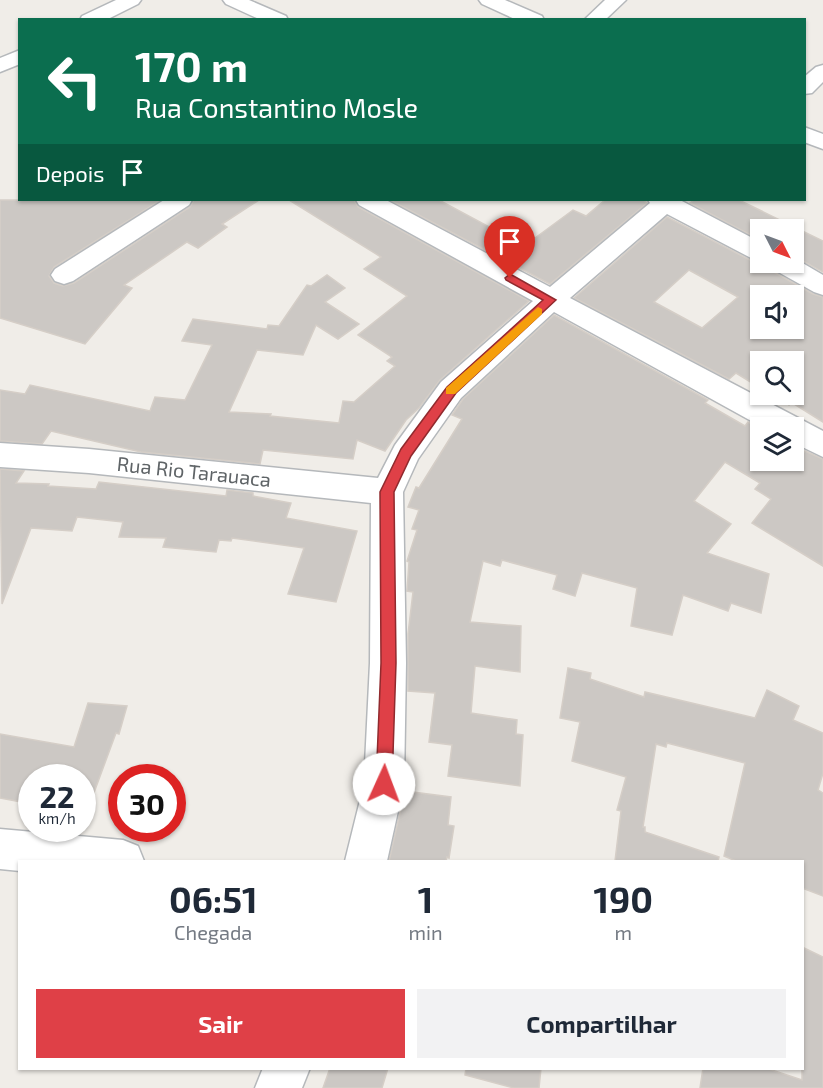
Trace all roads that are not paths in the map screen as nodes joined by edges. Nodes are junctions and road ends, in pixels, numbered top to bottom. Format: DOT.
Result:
graph roads {
  1 [pos="131,0"];
  2 [pos="233,0"];
  3 [pos="616,0"];
  4 [pos="485,3"];
  5 [pos="93,18"];
  6 [pos="274,18"];
  7 [pos="529,18"];
  8 [pos="595,18"];
  9 [pos="18,57"];
  10 [pos="0,66"];
  11 [pos="823,71"];
  12 [pos="806,86"];
  13 [pos="806,135"];
  14 [pos="823,142"];
  15 [pos="178,201"];
  16 [pos="370,201"];
  17 [pos="664,201"];
  18 [pos="667,201"];
  19 [pos="750,247"];
  20 [pos="801,273"];
  21 [pos="64,275"];
  22 [pos="823,285"];
  23 [pos="551,300"];
  24 [pos="771,417"];
  25 [pos="804,435"];
  26 [pos="823,445"];
  27 [pos="0,455"];
  28 [pos="387,492"];
  29 [pos="0,849"];
  30 [pos="113,860"];
  31 [pos="366,860"];
  32 [pos="286,1070"];
  33 [pos="278,1088"];
  1 -- 5 [label="street"];
  2 -- 6 [label="street"];
  3 -- 8 [label="street"];
  4 -- 7 [label="street"];
  9 -- 10 [label="street"];
  11 -- 12 [label="street"];
  13 -- 14 [label="street"];
  15 -- 21 [label="street"];
  16 -- 23 [label="street"];
  17 -- 23 [label="street"];
  18 -- 19 [label="street"];
  20 -- 22 [label="street"];
  23 -- 24 [label="street"];
  23 -- 28 [label="street"];
  25 -- 26 [label="street"];
  27 -- 28 [label="street, Rua Rio Tarauaca"];
  28 -- 31 [label="street"];
  29 -- 30 [label="street"];
  32 -- 33 [label="street"];
}
